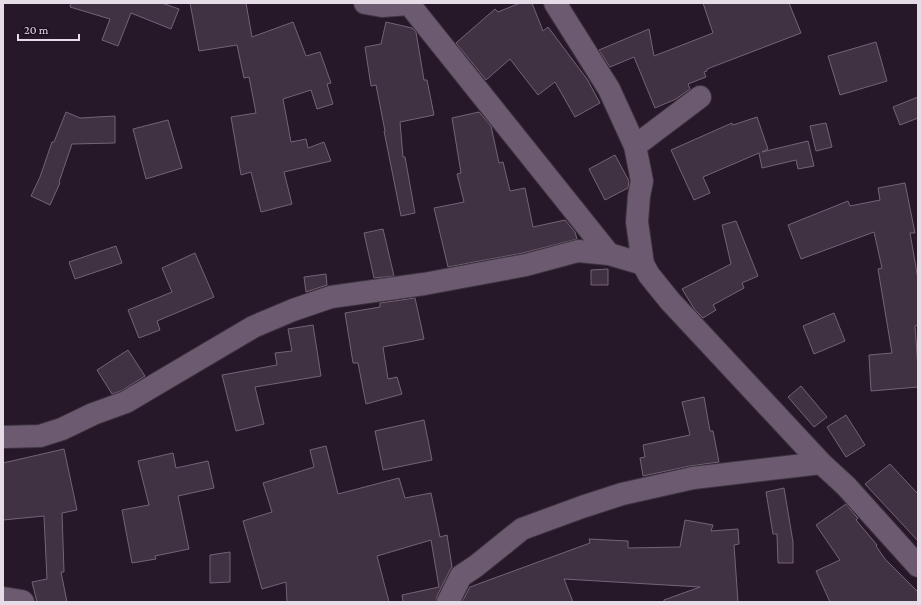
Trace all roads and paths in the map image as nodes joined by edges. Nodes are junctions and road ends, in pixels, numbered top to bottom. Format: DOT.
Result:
graph roads {
  1 [pos="365,3"];
  2 [pos="555,3"];
  3 [pos="410,4"];
  4 [pos="700,97"];
  5 [pos="635,146"];
  6 [pos="609,254"];
  7 [pos="643,264"];
  8 [pos="3,437"];
  9 [pos="821,463"];
  10 [pos="918,566"];
  11 [pos="3,598"];
  12 [pos="23,602"];
  13 [pos="448,602"];
  1 -- 3 [label="street"];
  2 -- 5 [label="street"];
  3 -- 6 [label="street"];
  4 -- 5 [label="street"];
  5 -- 7 [label="street"];
  6 -- 7 [label="street"];
  6 -- 8 [label="street"];
  7 -- 9 [label="street"];
  9 -- 10 [label="street"];
  9 -- 13 [label="street"];
  11 -- 12 [label="street"];
}
